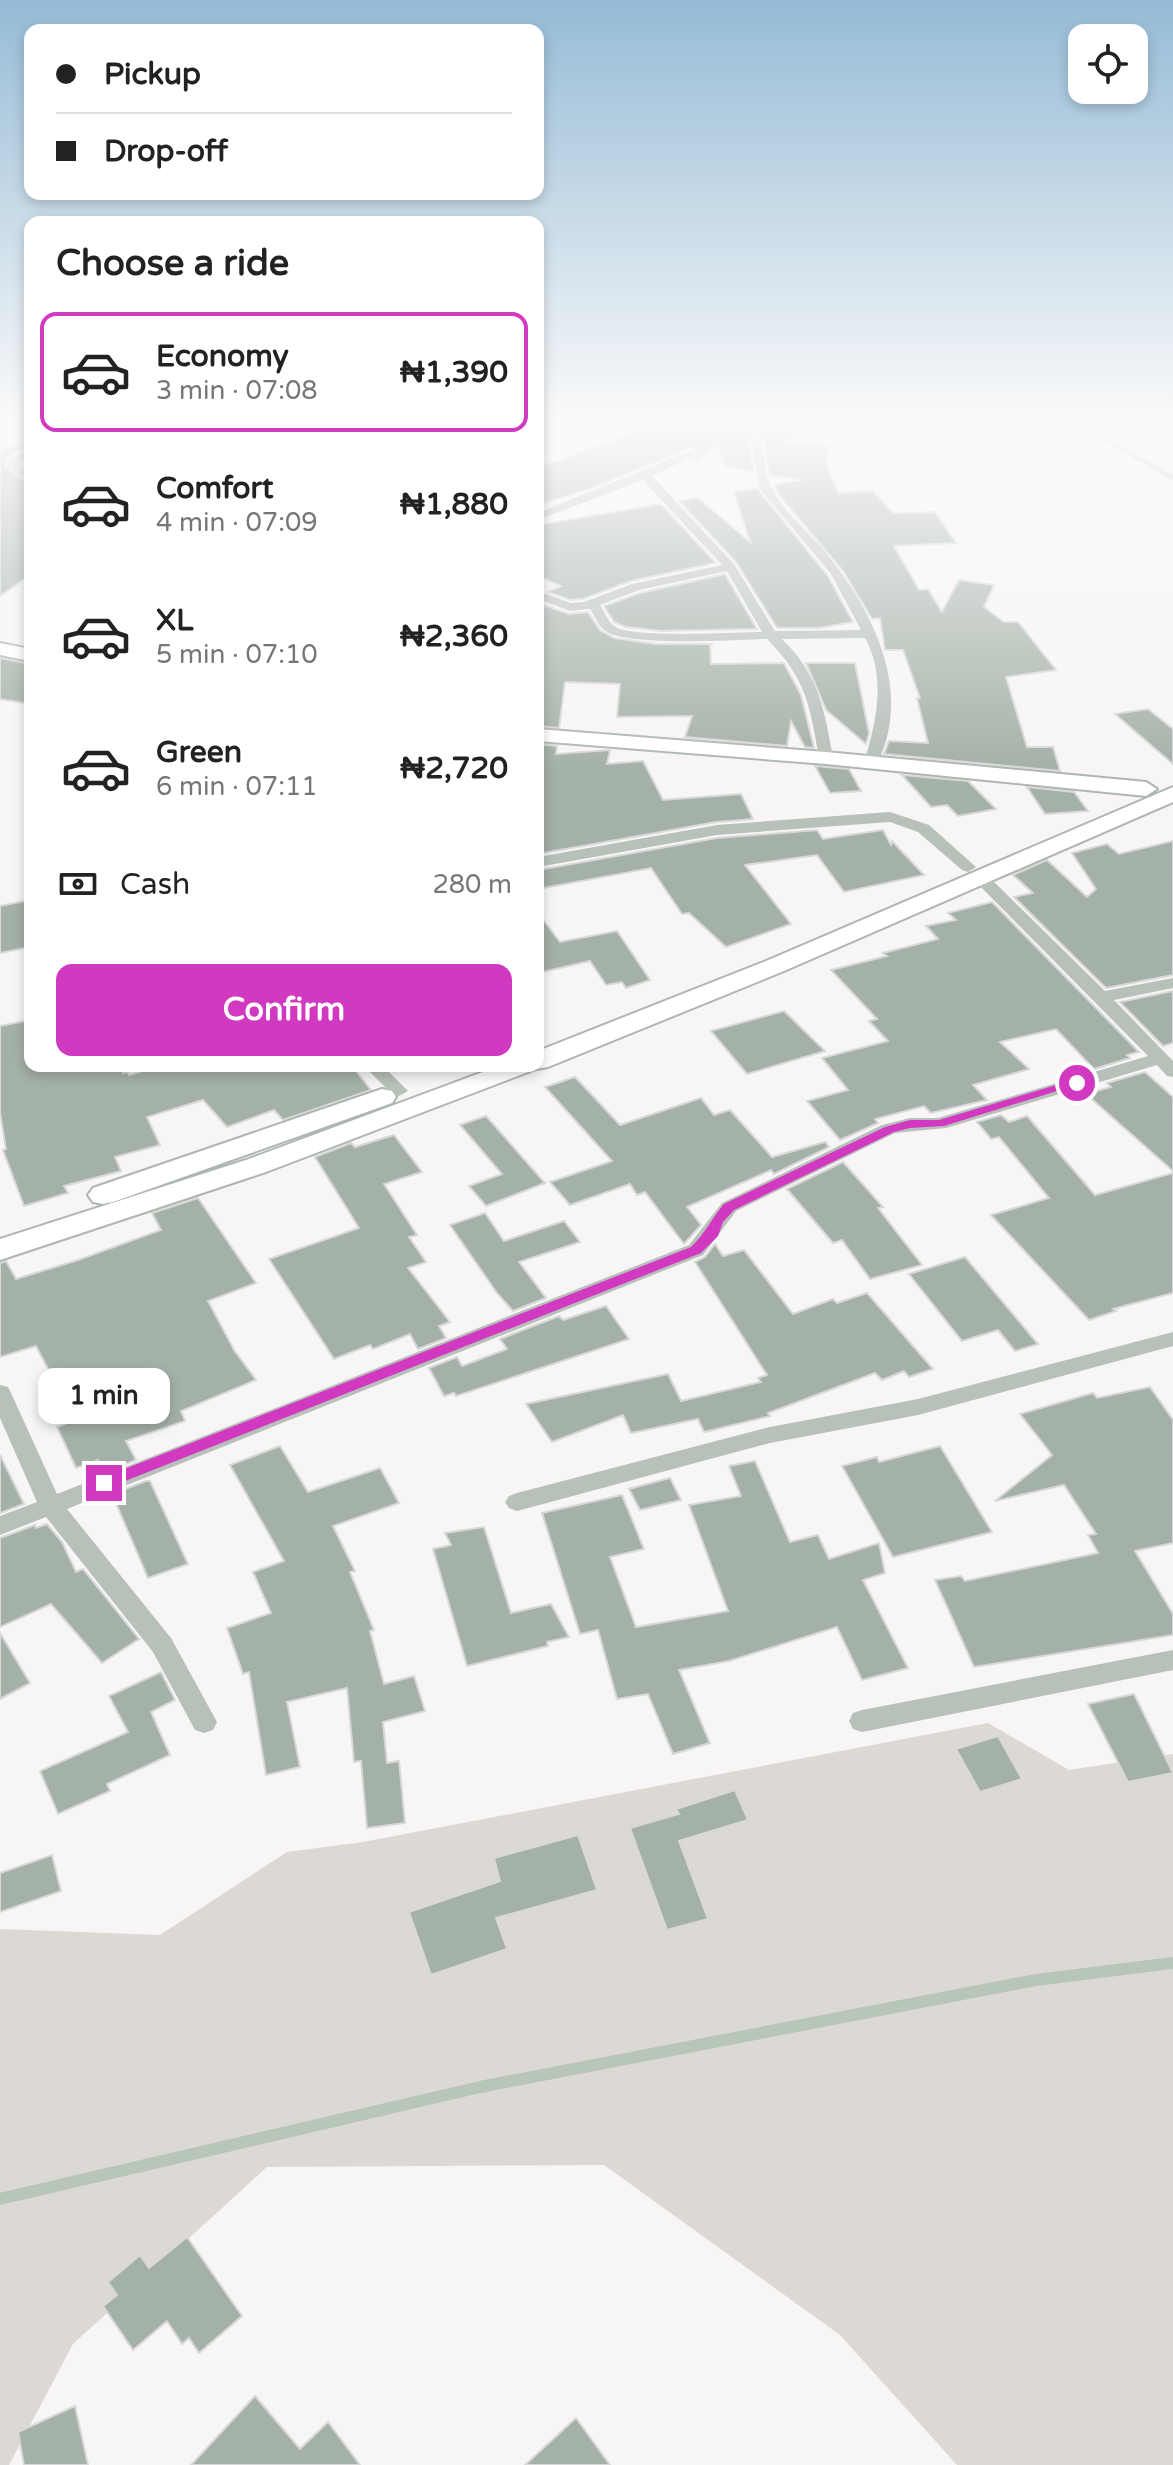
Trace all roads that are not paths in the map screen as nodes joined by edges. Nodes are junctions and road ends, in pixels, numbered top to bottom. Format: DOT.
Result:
graph roads {
  1 [pos="704,539"];
  2 [pos="808,539"];
  3 [pos="730,567"];
  4 [pos="544,597"];
  5 [pos="593,604"];
  6 [pos="870,634"];
  7 [pos="772,637"];
  8 [pos="0,649"];
  9 [pos="24,654"];
  10 [pos="544,735"];
  11 [pos="826,758"];
  12 [pos="871,763"];
  13 [pos="1173,779"];
  14 [pos="1146,789"];
  15 [pos="1173,794"];
  16 [pos="544,861"];
  17 [pos="974,872"];
  18 [pos="1173,983"];
  19 [pos="1101,997"];
  20 [pos="544,1040"];
  21 [pos="544,1059"];
  22 [pos="1167,1065"];
  23 [pos="379,1072"];
  24 [pos="454,1072"];
  25 [pos="508,1072"];
  26 [pos="399,1091"];
  27 [pos="0,1231"];
  28 [pos="0,1250"];
  29 [pos="1173,1339"];
  30 [pos="0,1393"];
  31 [pos="517,1502"];
  32 [pos="50,1505"];
  33 [pos="0,1526"];
  34 [pos="1173,1660"];
  35 [pos="862,1721"];
  36 [pos="204,1722"];
  1 -- 3 [label="street"];
  2 -- 6 [label="street"];
  3 -- 5 [label="street"];
  3 -- 7 [label="street"];
  4 -- 5 [label="street"];
  5 -- 7 [label="street"];
  6 -- 7 [label="street"];
  6 -- 12 [label="street"];
  7 -- 11 [label="street"];
  8 -- 9 [label="main road"];
  10 -- 11 [label="main road"];
  11 -- 12 [label="main road"];
  12 -- 14 [label="main road"];
  13 -- 14 [label="main road"];
  14 -- 17 [label="main road"];
  15 -- 17 [label="main road"];
  16 -- 17 [label="street"];
  17 -- 19 [label="street"];
  17 -- 20 [label="main road"];
  17 -- 21 [label="main road"];
  18 -- 19 [label="street"];
  19 -- 22 [label="street"];
  22 -- 32 [label="street"];
  23 -- 26 [label="street"];
  24 -- 26 [label="main road"];
  25 -- 28 [label="main road"];
  26 -- 27 [label="main road"];
  29 -- 31 [label="street"];
  30 -- 32 [label="street"];
  32 -- 33 [label="street"];
  32 -- 36 [label="street"];
  34 -- 35 [label="street"];
}
